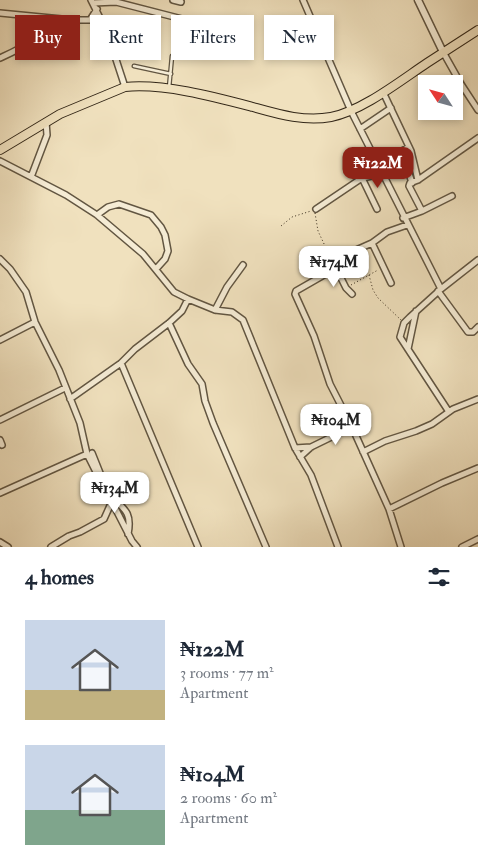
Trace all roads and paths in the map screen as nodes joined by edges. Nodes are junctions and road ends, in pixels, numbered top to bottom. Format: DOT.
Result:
graph roads {
  1 [pos="173,0"];
  2 [pos="303,0"];
  3 [pos="418,0"];
  4 [pos="92,2"];
  5 [pos="180,2"];
  6 [pos="97,9"];
  7 [pos="0,14"];
  8 [pos="15,15"];
  9 [pos="171,16"];
  10 [pos="80,20"];
  11 [pos="478,30"];
  12 [pos="15,50"];
  13 [pos="443,52"];
  14 [pos="0,58"];
  15 [pos="172,60"];
  16 [pos="134,66"];
  17 [pos="171,74"];
  18 [pos="125,87"];
  19 [pos="168,89"];
  20 [pos="384,92"];
  21 [pos="391,108"];
  22 [pos="478,110"];
  23 [pos="351,111"];
  24 [pos="46,122"];
  25 [pos="360,129"];
  26 [pos="478,138"];
  27 [pos="409,147"];
  28 [pos="0,150"];
  29 [pos="402,151"];
  30 [pos="0,161"];
  31 [pos="382,174"];
  32 [pos="31,177"];
  33 [pos="362,178"];
  34 [pos="418,180"];
  35 [pos="412,183"];
  36 [pos="452,196"];
  37 [pos="316,209"];
  38 [pos="377,209"];
  39 [pos="422,212"];
  40 [pos="97,216"];
  41 [pos="404,218"];
  42 [pos="407,225"];
  43 [pos="280,226"];
  44 [pos="372,243"];
  45 [pos="0,259"];
  46 [pos="478,260"];
  47 [pos="243,265"];
  48 [pos="383,267"];
  49 [pos="336,268"];
  50 [pos="156,269"];
  51 [pos="368,275"];
  52 [pos="391,283"];
  53 [pos="346,288"];
  54 [pos="439,290"];
  55 [pos="352,294"];
  56 [pos="188,299"];
  57 [pos="215,310"];
  58 [pos="416,311"];
  59 [pos="410,317"];
  60 [pos="35,322"];
  61 [pos="169,323"];
  62 [pos="404,323"];
  63 [pos="412,326"];
  64 [pos="478,327"];
  65 [pos="0,340"];
  66 [pos="408,350"];
  67 [pos="121,363"];
  68 [pos="65,388"];
  69 [pos="70,399"];
  70 [pos="478,399"];
  71 [pos="449,412"];
  72 [pos="0,420"];
  73 [pos="352,427"];
  74 [pos="312,447"];
  75 [pos="295,448"];
  76 [pos="363,452"];
  77 [pos="89,454"];
  78 [pos="300,457"];
  79 [pos="478,468"];
  80 [pos="0,493"];
  81 [pos="108,493"];
  82 [pos="111,501"];
  83 [pos="389,509"];
  84 [pos="128,534"];
  85 [pos="478,539"];
  86 [pos="0,542"];
  87 [pos="8,547"];
  88 [pos="51,547"];
  89 [pos="137,547"];
  90 [pos="198,547"];
  91 [pos="266,547"];
  92 [pos="337,547"];
  93 [pos="401,547"];
  94 [pos="462,547"];
  1 -- 5 [label="street"];
  2 -- 23 [label="street"];
  3 -- 13 [label="street"];
  4 -- 6 [label="street"];
  4 -- 9 [label="street"];
  6 -- 10 [label="street"];
  6 -- 18 [label="street"];
  7 -- 8 [label="street"];
  11 -- 13 [label="main road"];
  12 -- 14 [label="street"];
  13 -- 20 [label="main road"];
  13 -- 22 [label="street"];
  15 -- 17 [label="lane"];
  16 -- 17 [label="lane"];
  17 -- 19 [label="lane"];
  18 -- 19 [label="main road"];
  18 -- 24 [label="main road"];
  19 -- 23 [label="main road"];
  20 -- 21 [label="street"];
  20 -- 23 [label="main road"];
  21 -- 25 [label="street"];
  21 -- 27 [label="street"];
  23 -- 25 [label="street"];
  24 -- 28 [label="main road"];
  24 -- 32 [label="street"];
  25 -- 31 [label="street"];
  26 -- 34 [label="street"];
  27 -- 29 [label="street"];
  27 -- 34 [label="street"];
  29 -- 31 [label="street"];
  29 -- 35 [label="street"];
  30 -- 32 [label="street"];
  31 -- 33 [label="street"];
  31 -- 41 [label="street"];
  32 -- 40 [label="street"];
  33 -- 37 [label="street"];
  33 -- 38 [label="street"];
  34 -- 35 [label="street"];
  35 -- 39 [label="street"];
  36 -- 39 [label="street"];
  37 -- 43 [label="path"];
  37 -- 49 [label="path"];
  39 -- 41 [label="street"];
  40 -- 50 [label="street"];
  40 -- 50 [label="street"];
  41 -- 42 [label="street"];
  42 -- 44 [label="street"];
  42 -- 54 [label="street"];
  44 -- 48 [label="street"];
  44 -- 49 [label="street"];
  45 -- 60 [label="street"];
  46 -- 54 [label="street"];
  47 -- 57 [label="street"];
  48 -- 51 [label="path"];
  48 -- 52 [label="street"];
  49 -- 53 [label="street"];
  49 -- 73 [label="street"];
  50 -- 56 [label="street"];
  51 -- 53 [label="path"];
  51 -- 62 [label="path"];
  53 -- 55 [label="street"];
  54 -- 58 [label="street"];
  54 -- 64 [label="street"];
  56 -- 57 [label="street"];
  56 -- 61 [label="street"];
  57 -- 75 [label="street"];
  58 -- 59 [label="street"];
  58 -- 63 [label="street"];
  59 -- 62 [label="street"];
  59 -- 63 [label="street"];
  60 -- 65 [label="street"];
  60 -- 68 [label="street"];
  61 -- 67 [label="street"];
  61 -- 91 [label="street"];
  62 -- 66 [label="street"];
  63 -- 66 [label="street"];
  66 -- 71 [label="street"];
  67 -- 69 [label="street"];
  67 -- 90 [label="street"];
  68 -- 69 [label="street"];
  68 -- 72 [label="street"];
  69 -- 77 [label="street"];
  70 -- 71 [label="street"];
  71 -- 76 [label="street"];
  73 -- 74 [label="street"];
  73 -- 76 [label="street"];
  74 -- 75 [label="street"];
  74 -- 78 [label="street"];
  75 -- 78 [label="street"];
  76 -- 83 [label="street"];
  77 -- 80 [label="street"];
  77 -- 81 [label="street"];
  77 -- 82 [label="street"];
  78 -- 92 [label="street"];
  79 -- 83 [label="street"];
  81 -- 82 [label="street"];
  81 -- 84 [label="street"];
  82 -- 84 [label="street"];
  82 -- 88 [label="street"];
  83 -- 93 [label="street"];
  84 -- 89 [label="street"];
  85 -- 94 [label="street"];
  86 -- 87 [label="street"];
}
